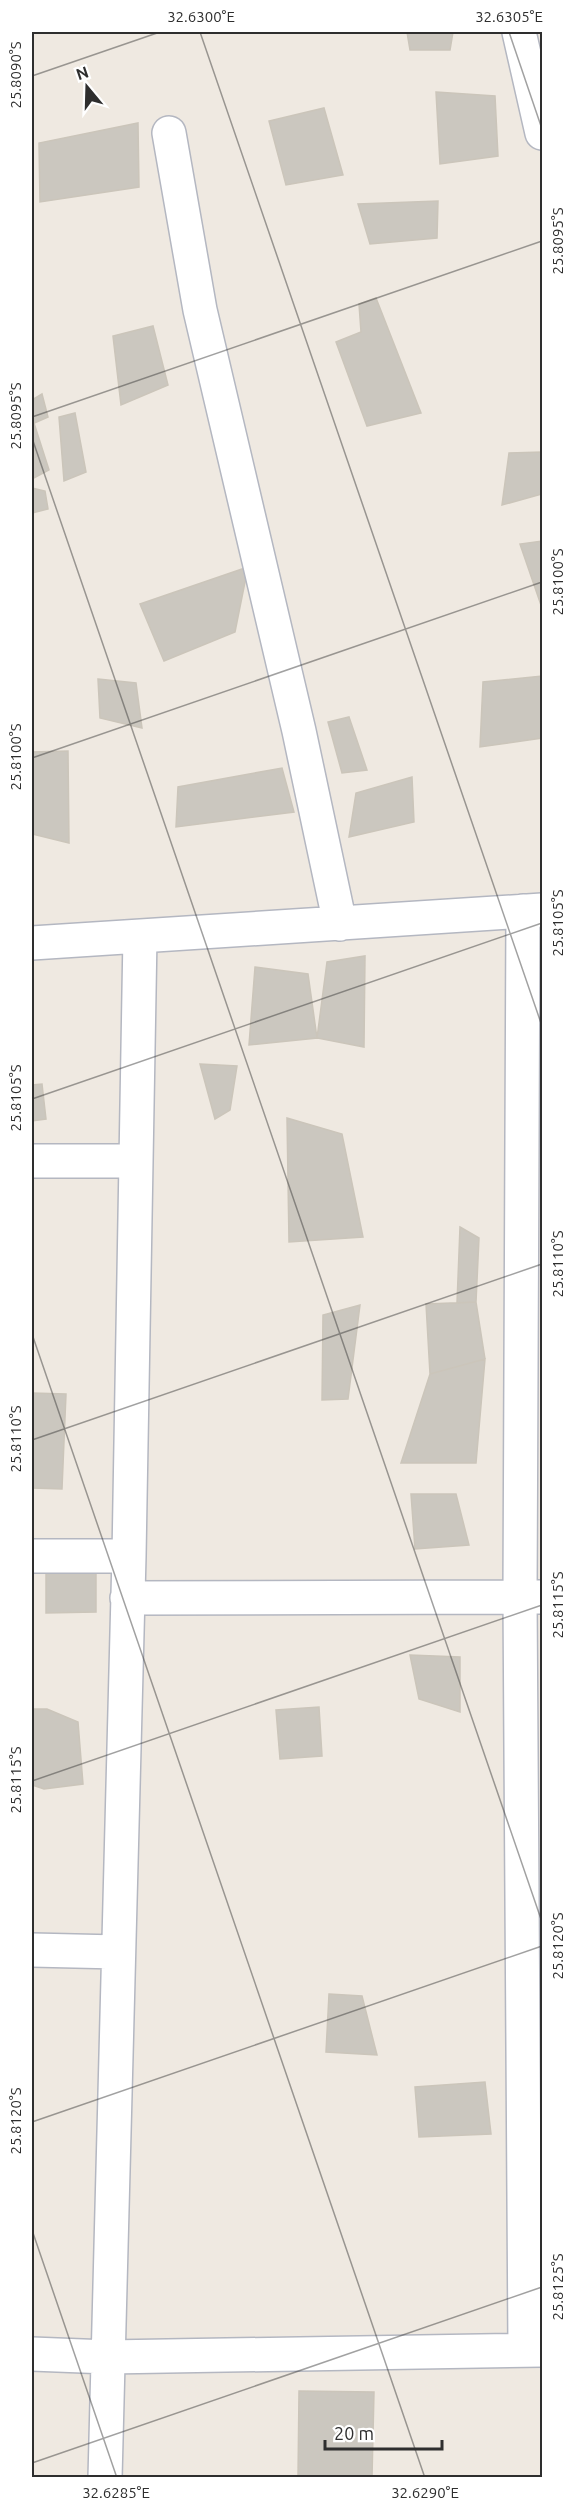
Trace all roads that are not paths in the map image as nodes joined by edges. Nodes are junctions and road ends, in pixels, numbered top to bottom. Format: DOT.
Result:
graph roads {
  1 [pos="519,32"];
  2 [pos="168,133"];
  3 [pos="543,133"];
  4 [pos="533,911"];
  5 [pos="340,924"];
  6 [pos="140,936"];
  7 [pos="32,943"];
  8 [pos="32,1161"];
  9 [pos="134,1161"];
  10 [pos="32,1556"];
  11 [pos="129,1556"];
  12 [pos="531,1597"];
  13 [pos="127,1599"];
  14 [pos="32,1950"];
  15 [pos="118,1952"];
  16 [pos="534,2349"];
  17 [pos="32,2354"];
  18 [pos="108,2357"];
  19 [pos="105,2478"];
  1 -- 3 [label="street"];
  2 -- 5 [label="street"];
  4 -- 5 [label="street"];
  4 -- 12 [label="street"];
  5 -- 6 [label="street"];
  6 -- 7 [label="street"];
  6 -- 9 [label="street"];
  8 -- 9 [label="street"];
  9 -- 11 [label="street"];
  10 -- 11 [label="street"];
  11 -- 13 [label="street"];
  12 -- 13 [label="street"];
  12 -- 16 [label="street"];
  13 -- 15 [label="street"];
  14 -- 15 [label="street"];
  15 -- 18 [label="street"];
  16 -- 18 [label="street"];
  17 -- 18 [label="street"];
  18 -- 19 [label="street"];
}
